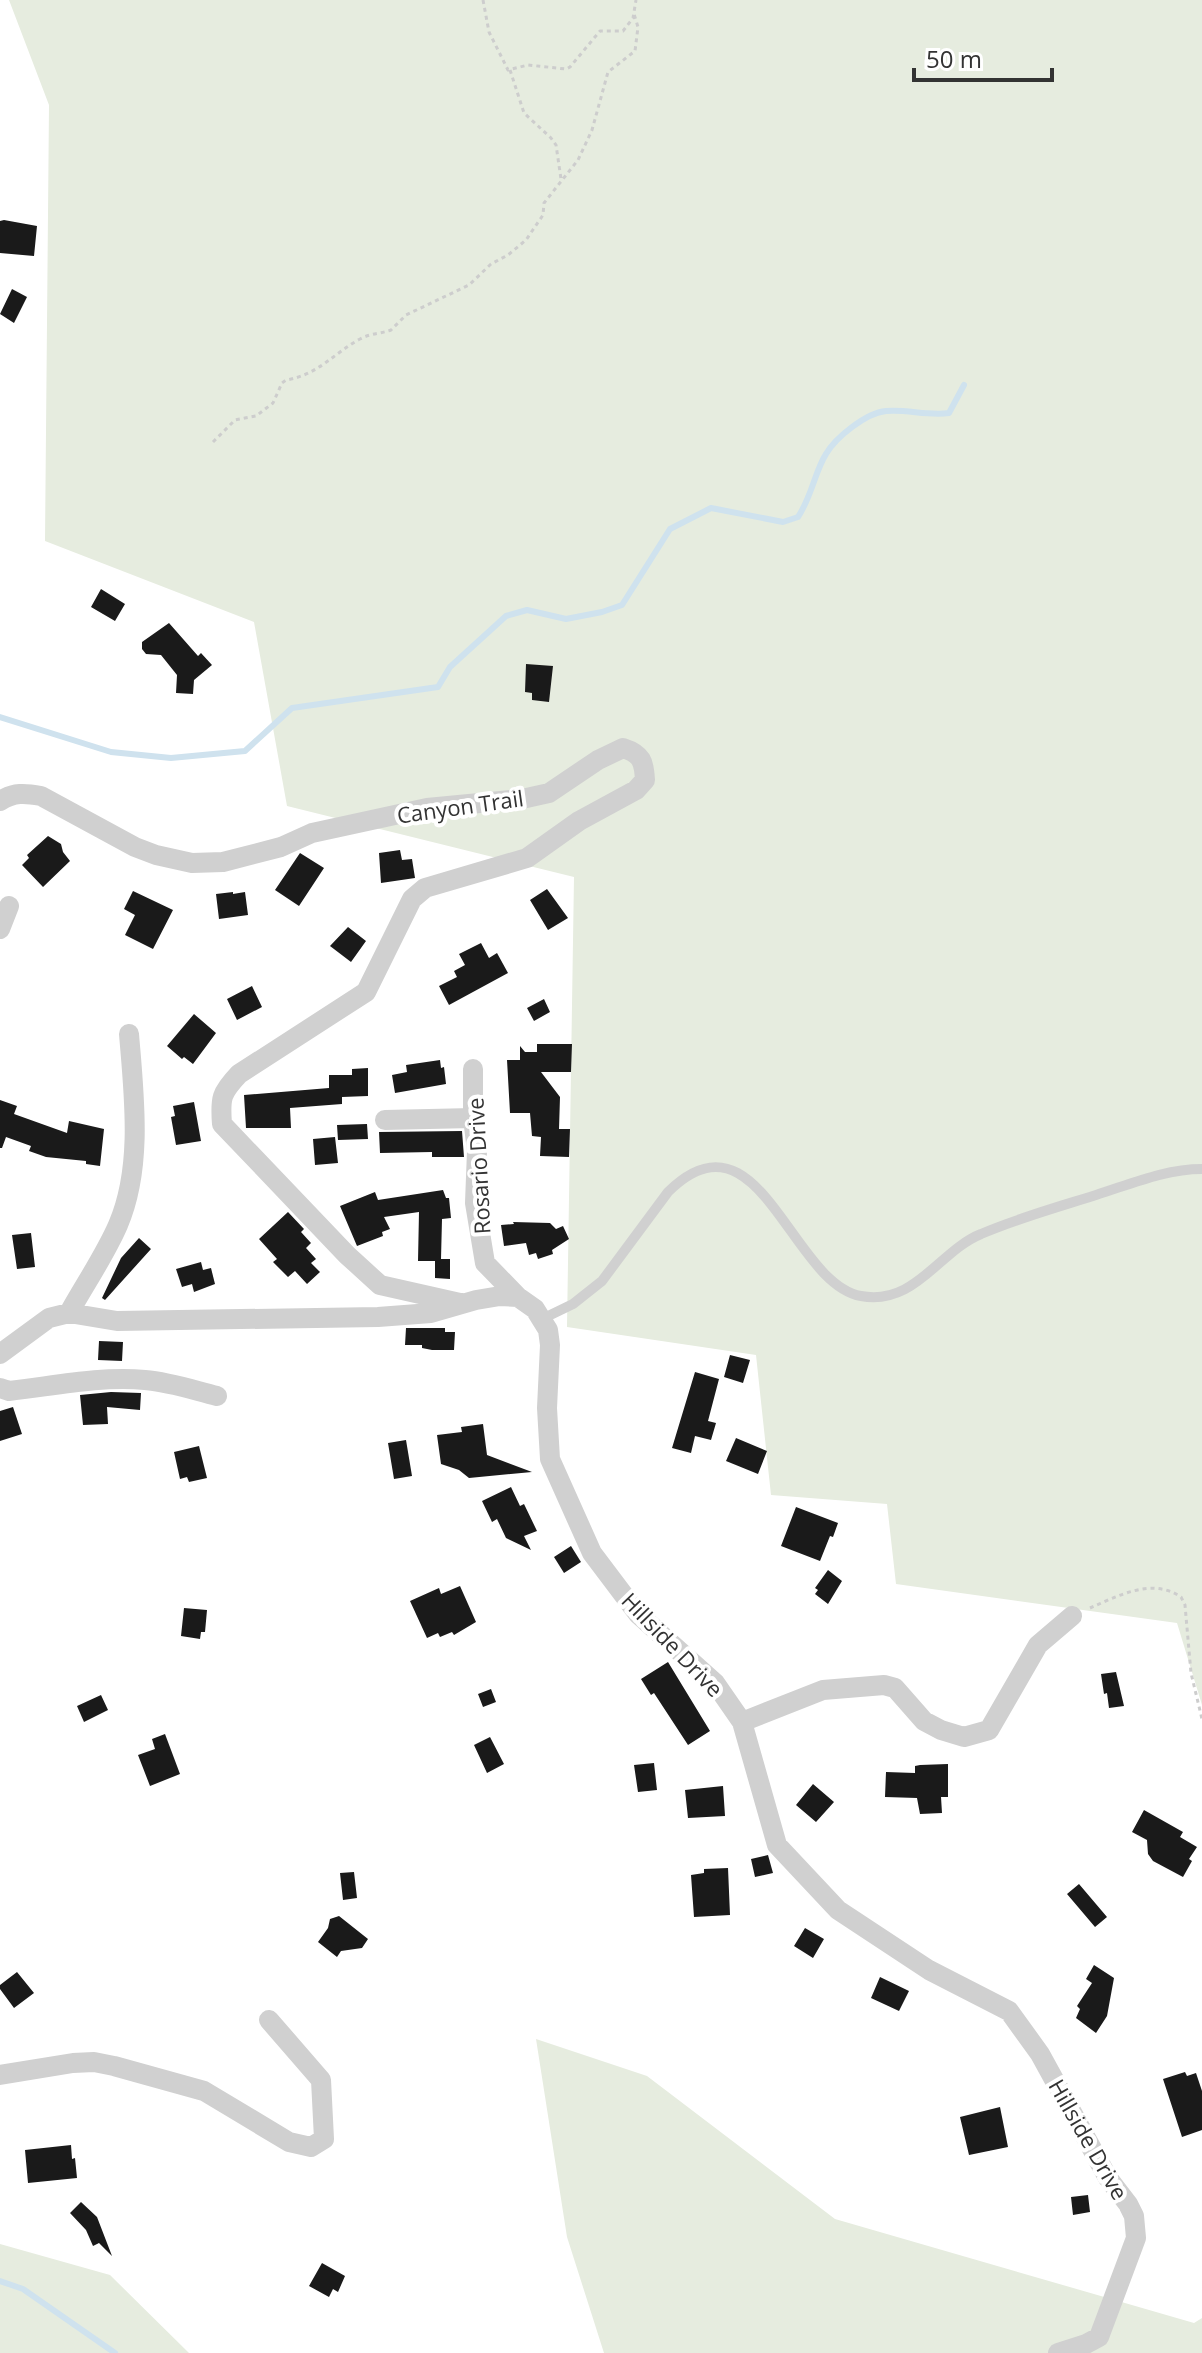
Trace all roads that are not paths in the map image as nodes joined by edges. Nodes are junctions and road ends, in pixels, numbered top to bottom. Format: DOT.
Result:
graph roads {
  1 [pos="0,801"];
  2 [pos="9,906"];
  3 [pos="0,929"];
  4 [pos="129,1034"];
  5 [pos="473,1069"];
  6 [pos="473,1118"];
  7 [pos="385,1120"];
  8 [pos="1202,1169"];
  9 [pos="518,1297"];
  10 [pos="464,1304"];
  11 [pos="69,1313"];
  12 [pos="542,1319"];
  13 [pos="0,1354"];
  14 [pos="0,1388"];
  15 [pos="217,1396"];
  16 [pos="1072,1616"];
  17 [pos="742,1722"];
  18 [pos="269,2020"];
  19 [pos="0,2075"];
  20 [pos="1058,2353"];
  1 -- 10 [label="street, Canyon Trail"];
  2 -- 3 [label="street"];
  4 -- 11 [label="street"];
  5 -- 6 [label="street, Rosario Drive"];
  6 -- 7 [label="street"];
  6 -- 9 [label="street, Rosario Drive"];
  8 -- 12 [label="lane"];
  9 -- 10 [label="street"];
  9 -- 12 [label="street"];
  10 -- 11 [label="street"];
  11 -- 13 [label="street"];
  12 -- 17 [label="street, Hillside Drive"];
  14 -- 15 [label="street"];
  16 -- 17 [label="street"];
  17 -- 20 [label="street, Hillside Drive"];
  18 -- 19 [label="street"];
}
